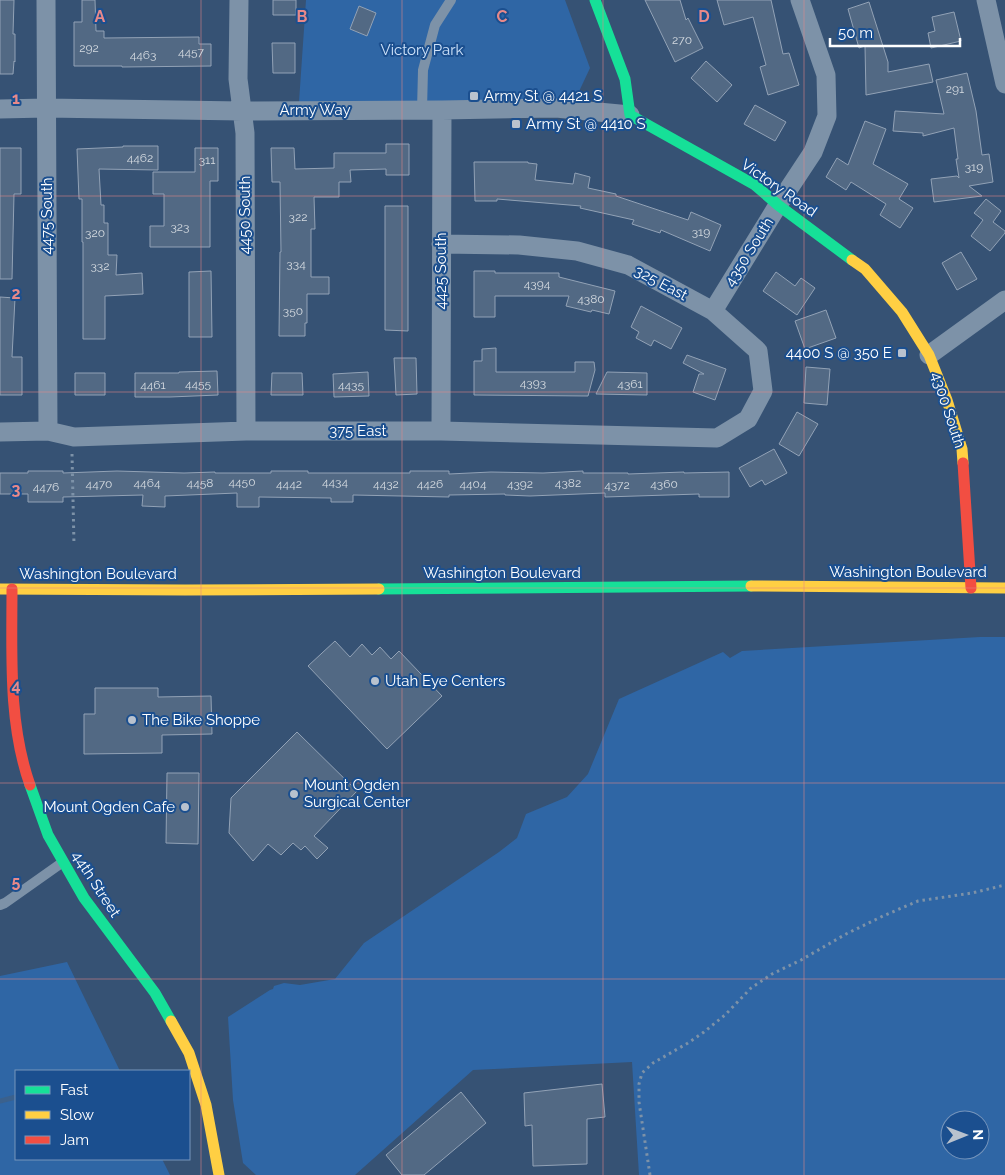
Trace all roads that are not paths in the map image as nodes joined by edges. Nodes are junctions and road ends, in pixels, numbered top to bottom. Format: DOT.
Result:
graph roads {
  1 [pos="46,0"];
  2 [pos="239,0"];
  3 [pos="451,0"];
  4 [pos="595,0"];
  5 [pos="800,0"];
  6 [pos="986,0"];
  7 [pos="1005,84"];
  8 [pos="46,108"];
  9 [pos="0,109"];
  10 [pos="422,110"];
  11 [pos="442,110"];
  12 [pos="242,111"];
  13 [pos="630,115"];
  14 [pos="778,205"];
  15 [pos="441,244"];
  16 [pos="1005,300"];
  17 [pos="713,311"];
  18 [pos="929,355"];
  19 [pos="48,431"];
  20 [pos="246,431"];
  21 [pos="441,431"];
  22 [pos="0,432"];
  23 [pos="717,438"];
  24 [pos="971,588"];
  25 [pos="1005,588"];
  26 [pos="6,589"];
  27 [pos="64,862"];
  28 [pos="0,905"];
  29 [pos="219,1175"];
  1 -- 8 [label="street, 4475 South"];
  2 -- 12 [label="street, 4450 South"];
  3 -- 10 [label="lane"];
  4 -- 13 [label="street"];
  5 -- 14 [label="street, 4350 South"];
  6 -- 7 [label="street"];
  8 -- 9 [label="street, Army Way"];
  8 -- 12 [label="street, Army Way"];
  8 -- 19 [label="street, 4475 South"];
  10 -- 11 [label="street, Army Way"];
  10 -- 12 [label="street, Army Way"];
  11 -- 13 [label="street, Army Way"];
  11 -- 15 [label="street, 4425 South"];
  12 -- 20 [label="street, 4450 South"];
  13 -- 14 [label="street, Victory Road"];
  14 -- 17 [label="street, 4350 South"];
  14 -- 18 [label="street, Victory Road"];
  15 -- 17 [label="street, 325 East"];
  15 -- 21 [label="street, 4425 South"];
  16 -- 18 [label="street, 4300 South"];
  17 -- 23 [label="street, 325 East"];
  18 -- 24 [label="street, 4300 South"];
  19 -- 20 [label="street, 375 East"];
  19 -- 22 [label="street, 375 East"];
  20 -- 21 [label="street, 375 East"];
  21 -- 23 [label="street, 375 East"];
  24 -- 25 [label="street, Washington Boulevard"];
  24 -- 26 [label="street, Washington Boulevard"];
  26 -- 27 [label="street, 44th Street"];
  27 -- 28 [label="lane"];
  27 -- 29 [label="street, 44th Street"];
}
